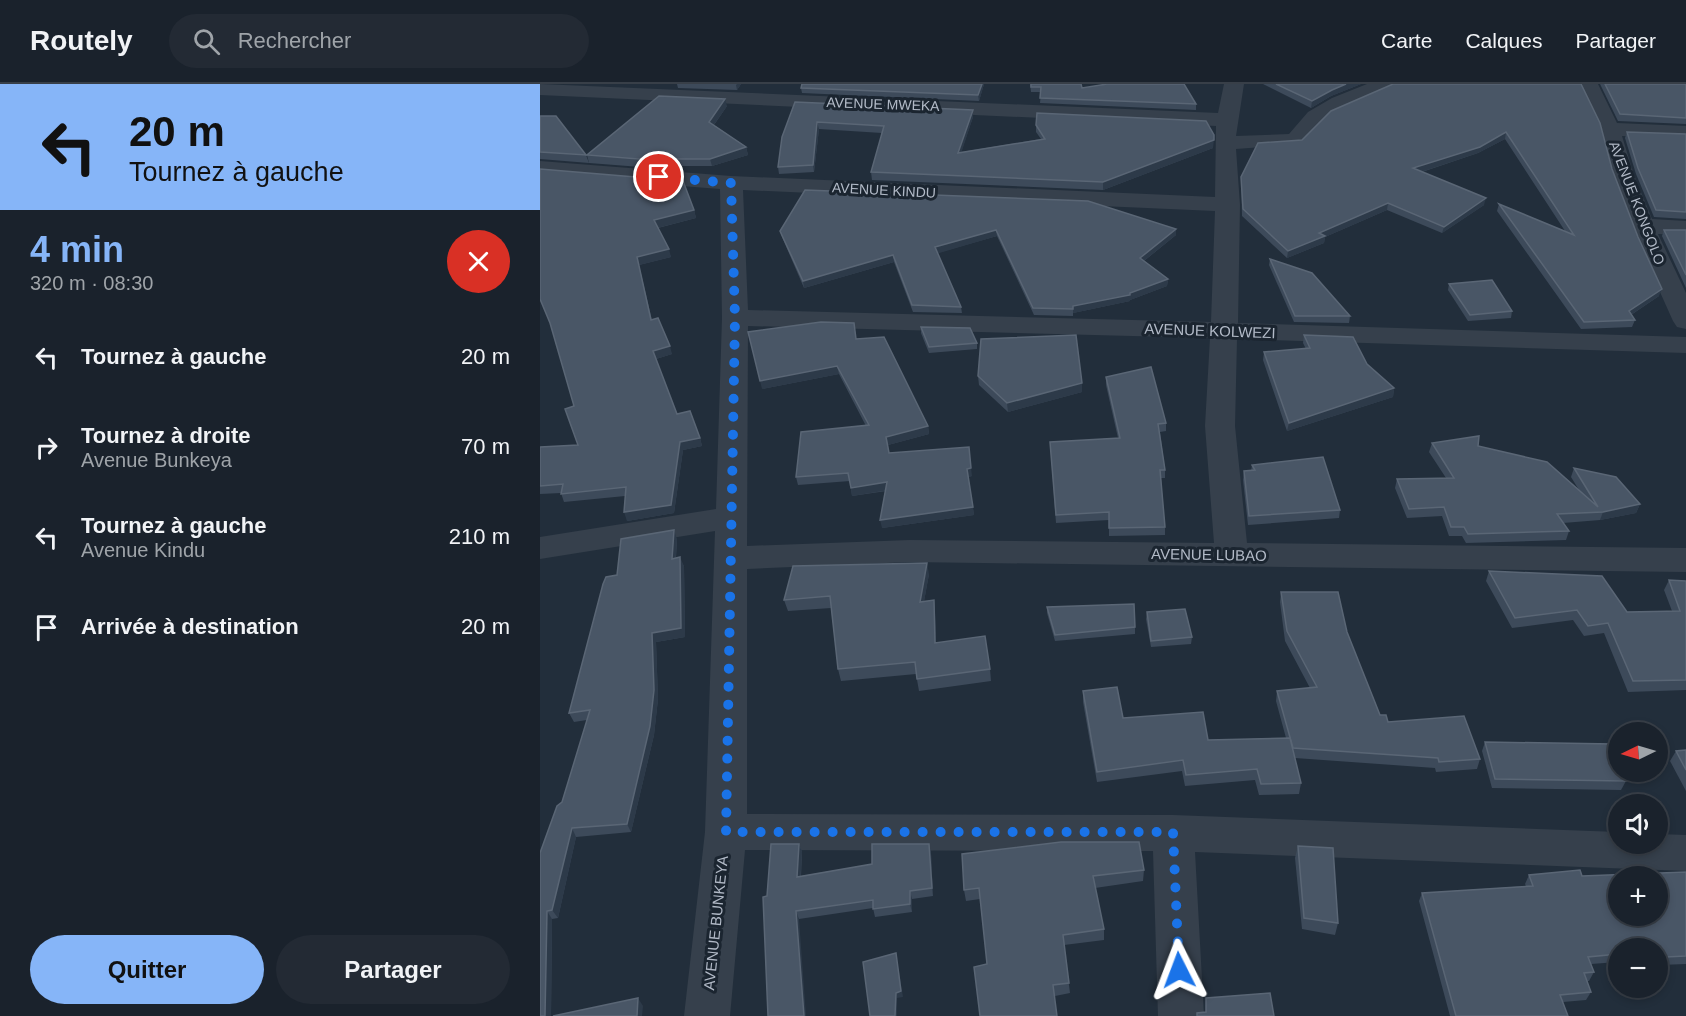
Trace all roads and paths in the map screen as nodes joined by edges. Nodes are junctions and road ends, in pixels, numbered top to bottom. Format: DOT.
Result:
graph roads {
  1 [pos="1234,84"];
  2 [pos="1384,84"];
  3 [pos="1588,84"];
  4 [pos="540,88"];
  5 [pos="1610,129"];
  6 [pos="1226,132"];
  7 [pos="1686,132"];
  8 [pos="540,168"];
  9 [pos="731,183"];
  10 [pos="1228,205"];
  11 [pos="1644,226"];
  12 [pos="1686,228"];
  13 [pos="735,318"];
  14 [pos="1686,321"];
  15 [pos="1225,332"];
  16 [pos="1686,345"];
  17 [pos="730,518"];
  18 [pos="540,548"];
  19 [pos="1232,555"];
  20 [pos="732,558"];
  21 [pos="1686,560"];
  22 [pos="726,832"];
  23 [pos="1173,832"];
  24 [pos="1686,853"];
  25 [pos="707,1016"];
  26 [pos="1181,1016"];
  1 -- 6 [label="street"];
  2 -- 6 [label="street, AVENUE MWEKA"];
  3 -- 5 [label="street, AVENUE KONGOLO"];
  4 -- 6 [label="street, AVENUE MWEKA"];
  5 -- 7 [label="street"];
  5 -- 11 [label="street, AVENUE KONGOLO"];
  6 -- 10 [label="street"];
  8 -- 9 [label="street, AVENUE KINDU"];
  9 -- 10 [label="street, AVENUE KINDU"];
  9 -- 13 [label="street, AVENUE BUNKEYA"];
  10 -- 15 [label="street"];
  11 -- 12 [label="street"];
  11 -- 14 [label="street, AVENUE KONGOLO"];
  13 -- 15 [label="street, AVENUE KOLWEZI"];
  13 -- 17 [label="street, AVENUE BUNKEYA"];
  15 -- 16 [label="street, AVENUE KOLWEZI"];
  15 -- 19 [label="street"];
  17 -- 18 [label="street"];
  17 -- 20 [label="street, AVENUE BUNKEYA"];
  19 -- 20 [label="street, AVENUE LUBAO"];
  19 -- 21 [label="street, AVENUE LUBAO"];
  20 -- 22 [label="street, AVENUE BUNKEYA"];
  22 -- 23 [label="street"];
  22 -- 25 [label="street, AVENUE BUNKEYA"];
  23 -- 24 [label="street"];
  23 -- 26 [label="street"];
}
